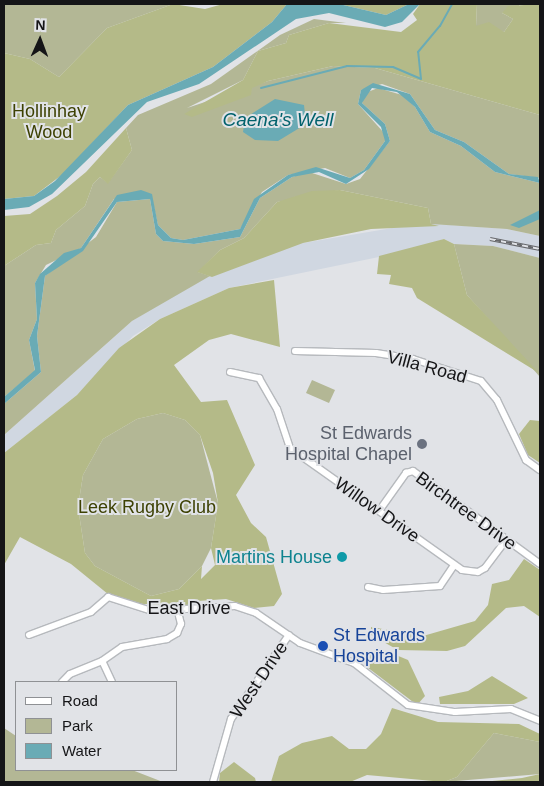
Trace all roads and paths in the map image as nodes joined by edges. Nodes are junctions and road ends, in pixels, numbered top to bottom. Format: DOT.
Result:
graph roads {
  1 [pos="295,351"];
  2 [pos="230,372"];
  3 [pos="540,470"];
  4 [pos="379,511"];
  5 [pos="506,540"];
  6 [pos="540,564"];
  7 [pos="454,565"];
  8 [pos="368,587"];
  9 [pos="177,608"];
  10 [pos="29,635"];
  11 [pos="289,635"];
  12 [pos="102,661"];
  13 [pos="63,681"];
  14 [pos="112,681"];
  15 [pos="540,721"];
  16 [pos="213,782"];
  1 -- 3 [label="street, Villa Road"];
  2 -- 4 [label="street, Willow Drive"];
  4 -- 5 [label="street, Birchtree Drive"];
  4 -- 7 [label="street, Willow Drive"];
  5 -- 6 [label="street, Birchtree Drive"];
  5 -- 7 [label="street, Willow Drive"];
  7 -- 8 [label="street"];
  9 -- 10 [label="street, East Drive"];
  9 -- 11 [label="street, East Drive"];
  9 -- 12 [label="street"];
  11 -- 15 [label="street, East Drive"];
  11 -- 16 [label="street, West Drive"];
  12 -- 13 [label="street"];
  12 -- 14 [label="street"];
}
